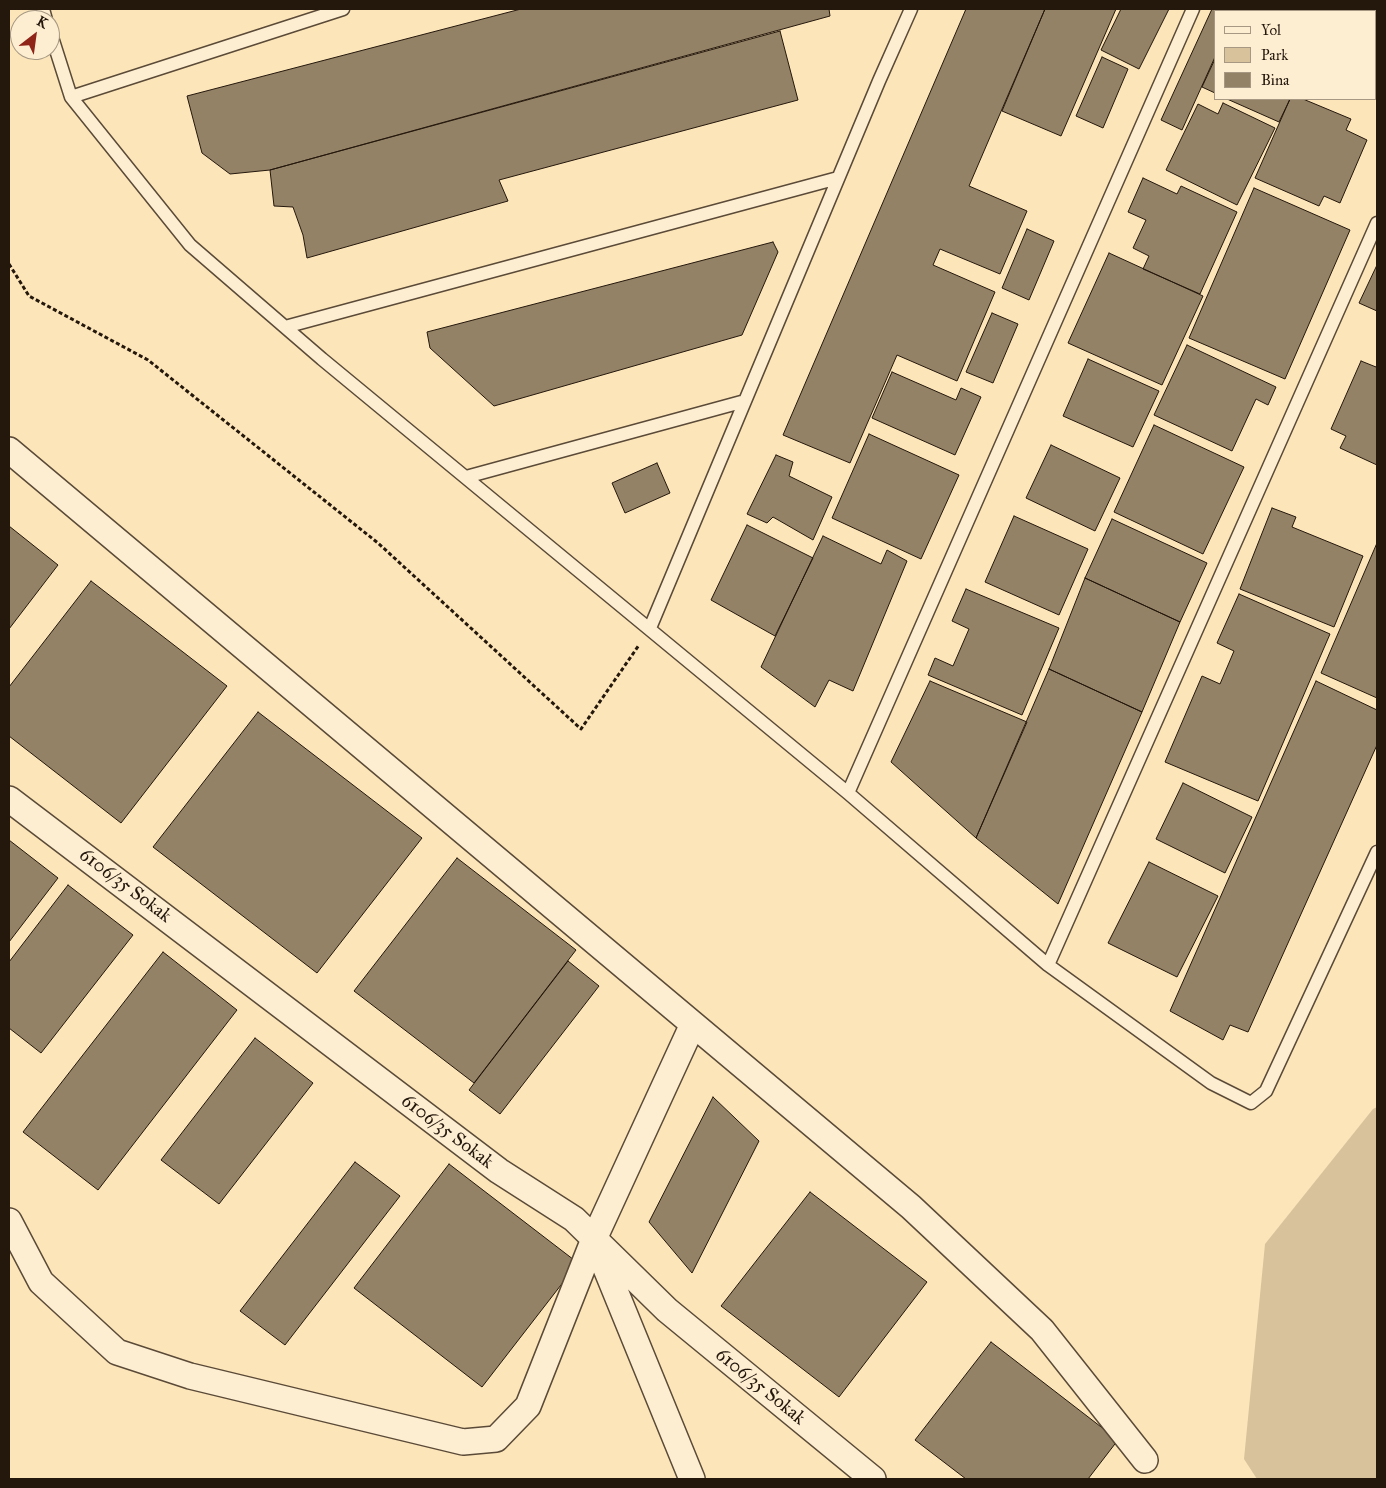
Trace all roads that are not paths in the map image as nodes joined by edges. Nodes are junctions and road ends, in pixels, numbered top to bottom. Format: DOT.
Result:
graph roads {
  1 [pos="343,9"];
  2 [pos="911,9"];
  3 [pos="1193,9"];
  4 [pos="60,60"];
  5 [pos="72,97"];
  6 [pos="838,178"];
  7 [pos="1377,223"];
  8 [pos="285,327"];
  9 [pos="745,401"];
  10 [pos="9,450"];
  11 [pos="466,477"];
  12 [pos="650,628"];
  13 [pos="848,793"];
  14 [pos="9,799"];
  15 [pos="1377,852"];
  16 [pos="1048,965"];
  17 [pos="693,1024"];
  18 [pos="9,1221"];
  19 [pos="594,1239"];
  20 [pos="1144,1460"];
  21 [pos="692,1479"];
  22 [pos="873,1479"];
  1 -- 5 [label="lane"];
  2 -- 6 [label="lane"];
  3 -- 13 [label="lane"];
  4 -- 5 [label="lane"];
  5 -- 8 [label="lane"];
  6 -- 8 [label="lane"];
  6 -- 9 [label="lane"];
  7 -- 16 [label="lane"];
  8 -- 11 [label="lane"];
  9 -- 11 [label="lane"];
  9 -- 12 [label="lane"];
  10 -- 17 [label="street"];
  11 -- 12 [label="lane"];
  12 -- 13 [label="lane"];
  13 -- 16 [label="lane"];
  14 -- 19 [label="street, 6106/35 Sokak"];
  15 -- 16 [label="lane"];
  17 -- 19 [label="street"];
  17 -- 20 [label="street"];
  18 -- 19 [label="street"];
  19 -- 21 [label="street"];
  19 -- 22 [label="street, 6106/35 Sokak"];
}
